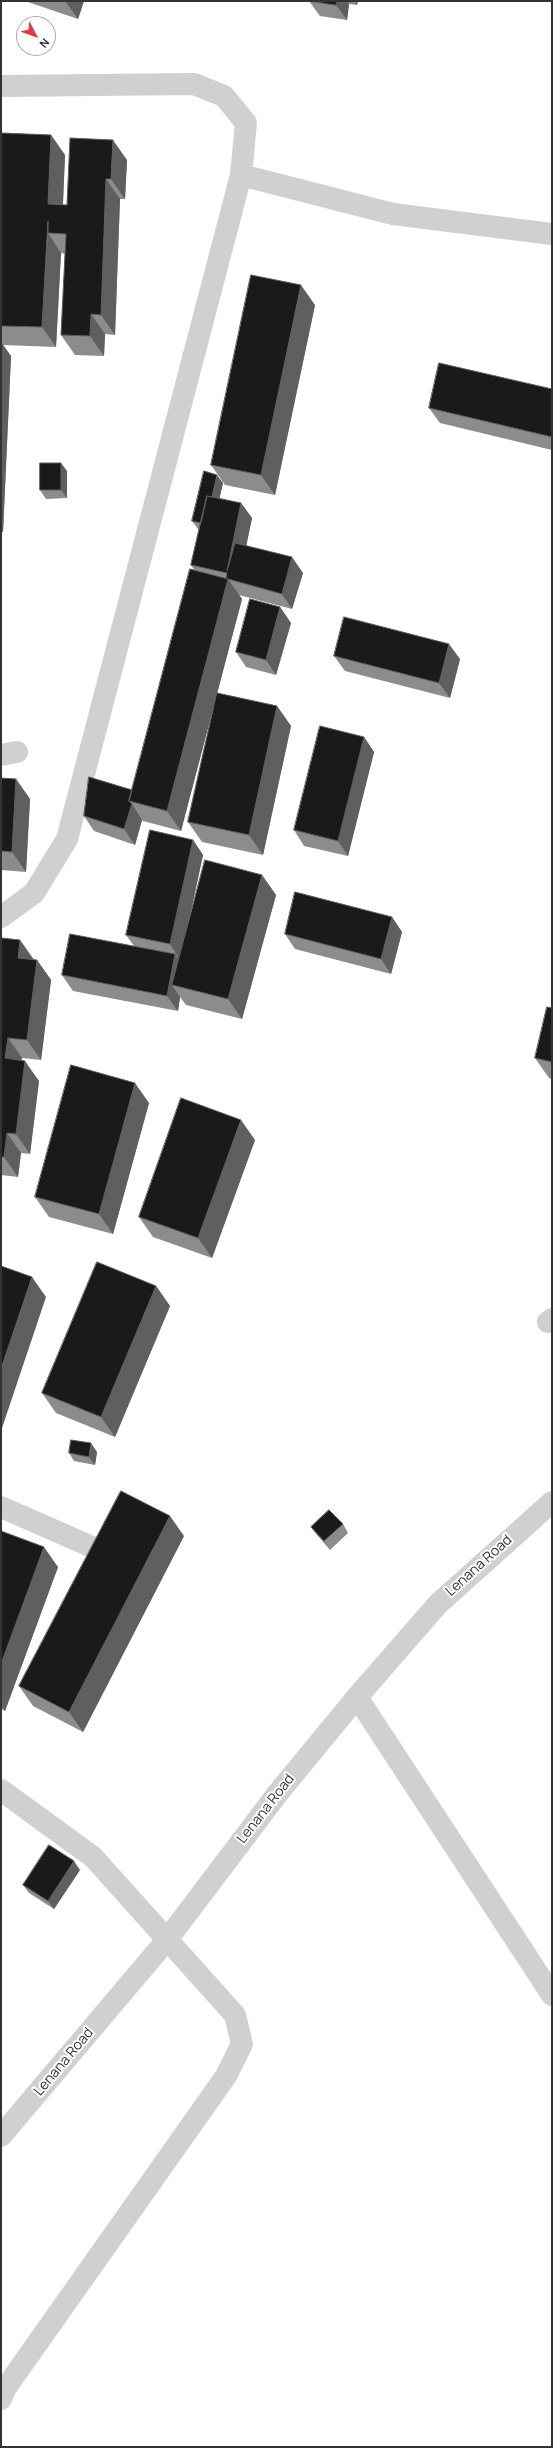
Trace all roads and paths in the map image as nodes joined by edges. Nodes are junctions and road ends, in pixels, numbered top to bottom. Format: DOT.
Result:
graph roads {
  1 [pos="1,86"];
  2 [pos="241,175"];
  3 [pos="552,234"];
  4 [pos="1,917"];
  5 [pos="552,1502"];
  6 [pos="1,1507"];
  7 [pos="108,1554"];
  8 [pos="357,1697"];
  9 [pos="1,1790"];
  10 [pos="166,1941"];
  11 [pos="552,1995"];
  12 [pos="1,2136"];
  13 [pos="1,2399"];
  1 -- 2 [label="street"];
  2 -- 3 [label="street"];
  2 -- 4 [label="street"];
  5 -- 8 [label="street, Lenana Road"];
  6 -- 7 [label="street"];
  8 -- 10 [label="street, Lenana Road"];
  8 -- 11 [label="street"];
  9 -- 10 [label="street"];
  10 -- 12 [label="street, Lenana Road"];
  10 -- 13 [label="street"];
}
